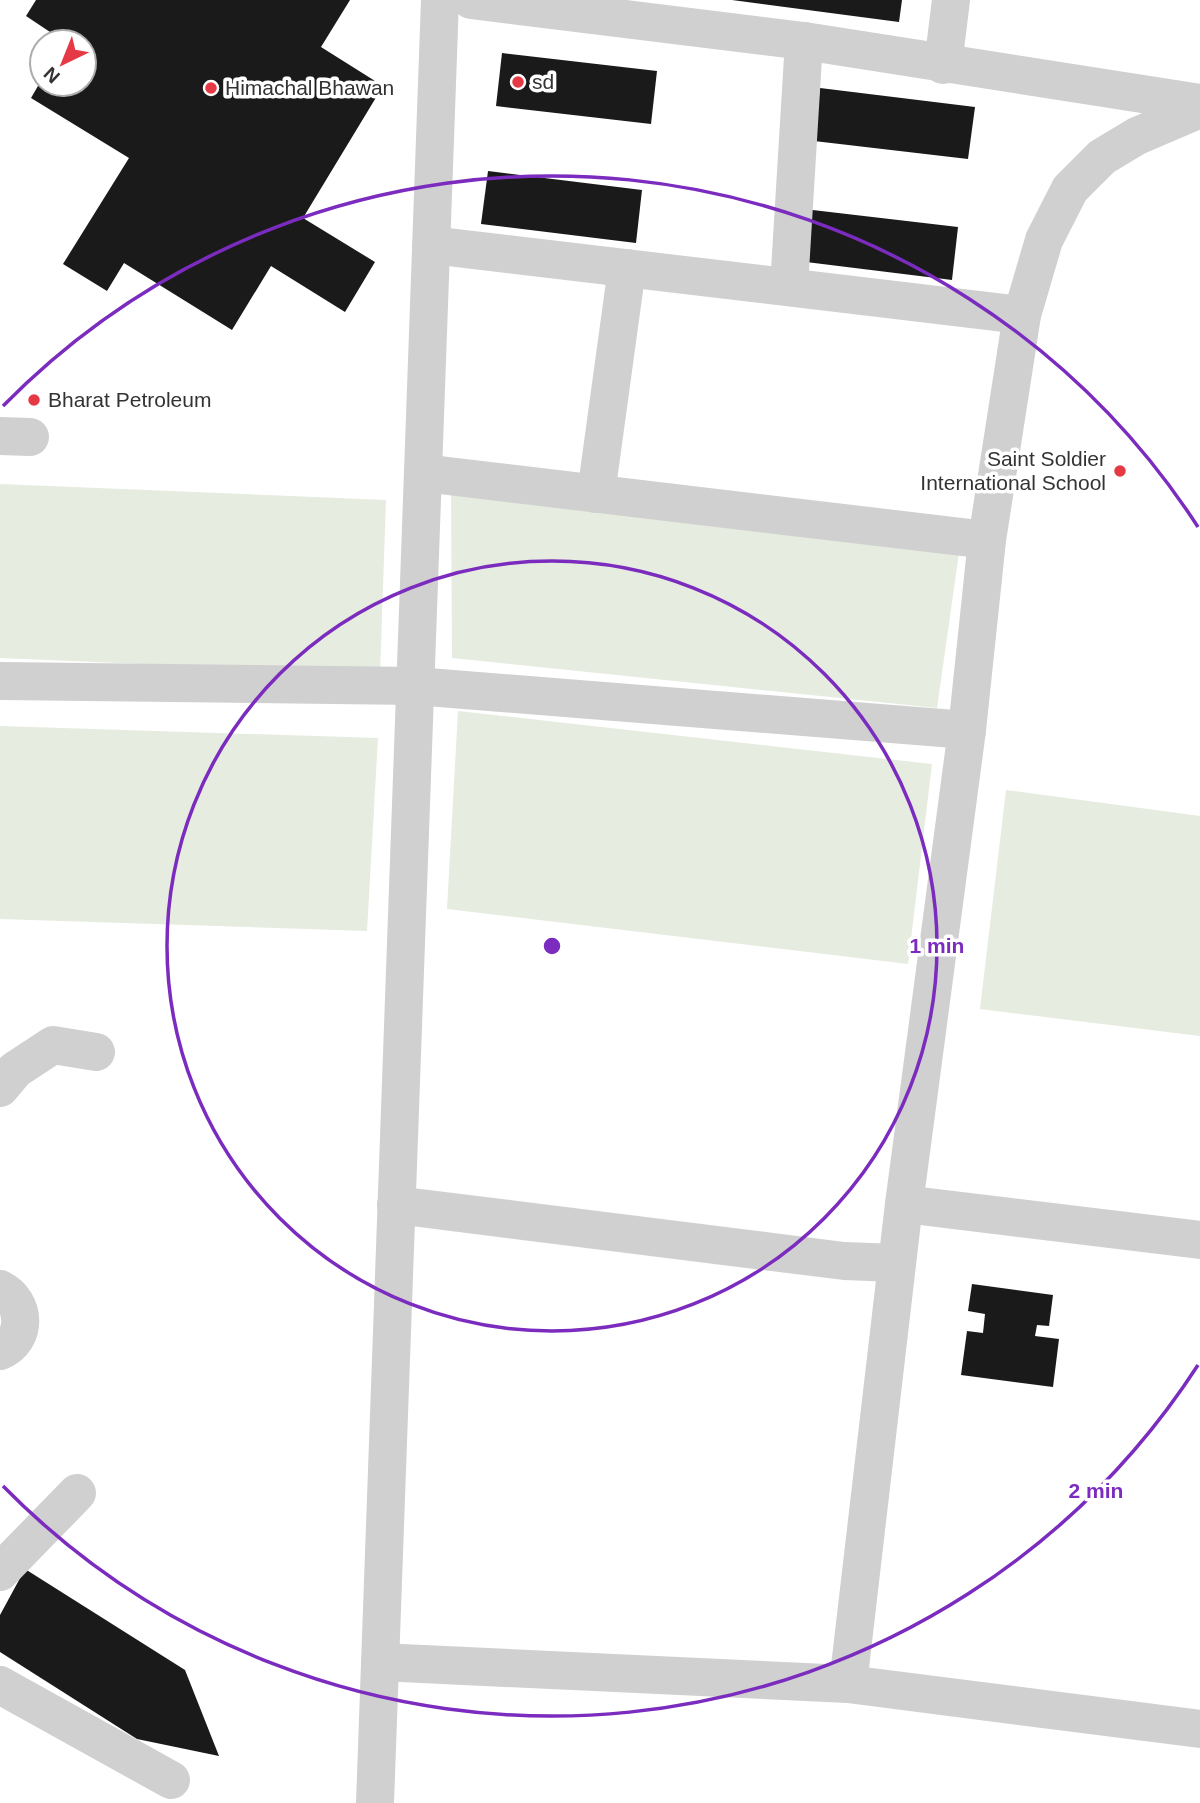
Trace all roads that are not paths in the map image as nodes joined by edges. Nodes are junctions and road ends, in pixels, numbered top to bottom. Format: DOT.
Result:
graph roads {
  1 [pos="440,0"];
  2 [pos="471,0"];
  3 [pos="951,0"];
  4 [pos="804,41"];
  5 [pos="943,65"];
  6 [pos="1200,103"];
  7 [pos="1200,109"];
  8 [pos="431,245"];
  9 [pos="627,268"];
  10 [pos="789,287"];
  11 [pos="1021,315"];
  12 [pos="423,473"];
  13 [pos="596,494"];
  14 [pos="987,540"];
  15 [pos="0,681"];
  16 [pos="415,686"];
  17 [pos="967,730"];
  18 [pos="96,1052"];
  19 [pos="0,1088"];
  20 [pos="904,1204"];
  21 [pos="396,1205"];
  22 [pos="1200,1240"];
  23 [pos="897,1263"];
  24 [pos="0,1289"];
  25 [pos="0,1351"];
  26 [pos="77,1493"];
  27 [pos="0,1572"];
  28 [pos="380,1662"];
  29 [pos="848,1684"];
  30 [pos="0,1685"];
  31 [pos="1200,1729"];
  32 [pos="171,1780"];
  33 [pos="375,1803"];
  1 -- 8 [label="street"];
  2 -- 4 [label="street"];
  3 -- 5 [label="street"];
  4 -- 5 [label="street"];
  4 -- 10 [label="street"];
  5 -- 6 [label="street"];
  7 -- 11 [label="street"];
  8 -- 9 [label="street"];
  8 -- 12 [label="street"];
  9 -- 10 [label="street"];
  9 -- 13 [label="street"];
  10 -- 11 [label="street"];
  11 -- 14 [label="street"];
  12 -- 13 [label="street"];
  12 -- 16 [label="street"];
  13 -- 14 [label="street"];
  14 -- 17 [label="street"];
  15 -- 16 [label="street"];
  16 -- 17 [label="street"];
  16 -- 21 [label="street"];
  17 -- 20 [label="street"];
  18 -- 19 [label="street"];
  20 -- 22 [label="street"];
  20 -- 23 [label="street"];
  21 -- 23 [label="street"];
  21 -- 28 [label="street"];
  23 -- 29 [label="street"];
  24 -- 25 [label="street"];
  26 -- 27 [label="street"];
  28 -- 29 [label="street"];
  28 -- 33 [label="street"];
  29 -- 31 [label="street"];
  30 -- 32 [label="street"];
}
